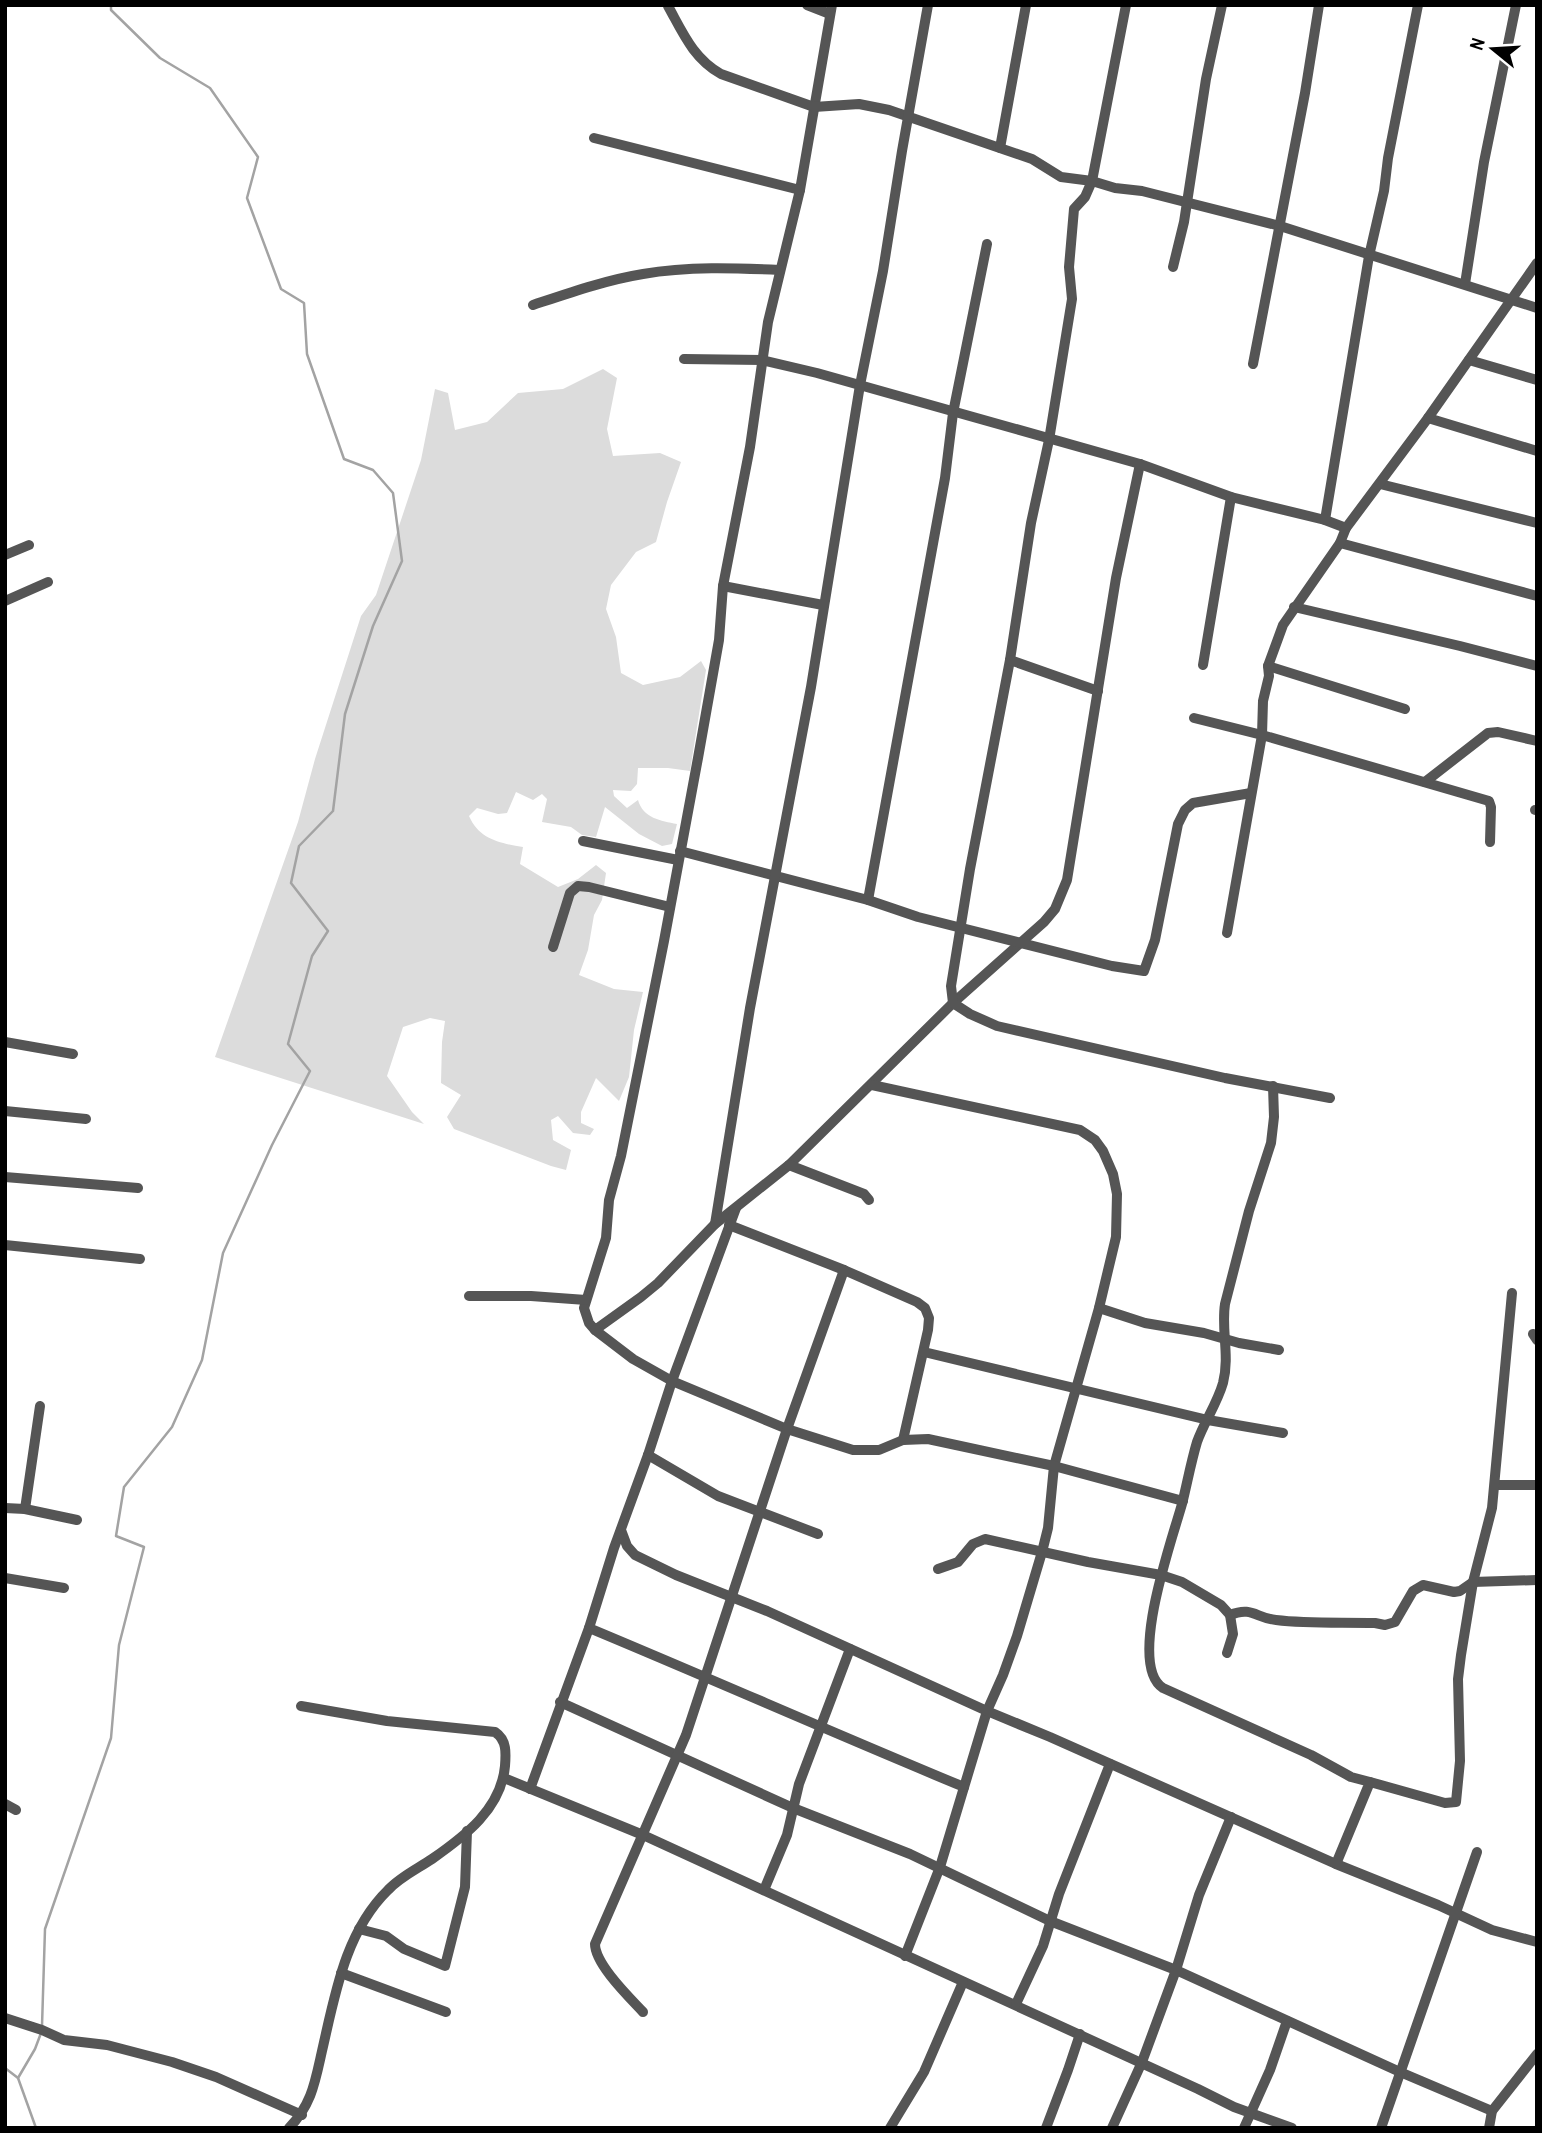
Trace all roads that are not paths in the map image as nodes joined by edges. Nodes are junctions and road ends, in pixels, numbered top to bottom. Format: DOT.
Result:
graph roads {
  1 [pos="807,5"];
  2 [pos="928,5"];
  3 [pos="1026,5"];
  4 [pos="1126,5"];
  5 [pos="1222,5"];
  6 [pos="1319,5"];
  7 [pos="1418,5"];
  8 [pos="1516,5"];
  9 [pos="668,6"];
  10 [pos="831,9"];
  11 [pos="814,107"];
  12 [pos="909,118"];
  13 [pos="594,138"];
  14 [pos="1000,148"];
  15 [pos="1092,181"];
  16 [pos="800,190"];
  17 [pos="1188,202"];
  18 [pos="1280,226"];
  19 [pos="987,244"];
  20 [pos="1369,256"];
  21 [pos="1537,263"];
  22 [pos="1173,267"];
  23 [pos="780,271"];
  24 [pos="1465,284"];
  25 [pos="1512,299"];
  26 [pos="533,304"];
  27 [pos="1537,308"];
  28 [pos="684,359"];
  29 [pos="762,360"];
  30 [pos="1469,360"];
  31 [pos="1253,364"];
  32 [pos="1537,380"];
  33 [pos="860,385"];
  34 [pos="953,413"];
  35 [pos="1428,418"];
  36 [pos="1049,440"];
  37 [pos="1537,451"];
  38 [pos="1140,464"];
  39 [pos="1380,484"];
  40 [pos="1231,497"];
  41 [pos="1325,520"];
  42 [pos="1537,523"];
  43 [pos="1346,528"];
  44 [pos="1340,542"];
  45 [pos="29,545"];
  46 [pos="5,555"];
  47 [pos="48,582"];
  48 [pos="723,586"];
  49 [pos="1537,596"];
  50 [pos="5,601"];
  51 [pos="823,605"];
  52 [pos="1294,607"];
  53 [pos="1010,660"];
  54 [pos="1203,665"];
  55 [pos="1268,666"];
  56 [pos="1537,666"];
  57 [pos="1098,691"];
  58 [pos="1405,709"];
  59 [pos="1194,718"];
  60 [pos="1262,735"];
  61 [pos="1537,741"];
  62 [pos="1425,782"];
  63 [pos="1251,793"];
  64 [pos="583,841"];
  65 [pos="1490,842"];
  66 [pos="679,855"];
  67 [pos="775,875"];
  68 [pos="868,900"];
  69 [pos="670,907"];
  70 [pos="960,927"];
  71 [pos="1227,933"];
  72 [pos="1020,942"];
  73 [pos="553,947"];
  74 [pos="953,1003"];
  75 [pos="5,1042"];
  76 [pos="73,1054"];
  77 [pos="872,1085"];
  78 [pos="1273,1086"];
  79 [pos="1331,1098"];
  80 [pos="5,1111"];
  81 [pos="86,1119"];
  82 [pos="789,1165"];
  83 [pos="5,1177"];
  84 [pos="138,1188"];
  85 [pos="869,1200"];
  86 [pos="736,1207"];
  87 [pos="715,1224"];
  88 [pos="729,1225"];
  89 [pos="5,1245"];
  90 [pos="141,1259"];
  91 [pos="844,1270"];
  92 [pos="1513,1293"];
  93 [pos="469,1296"];
  94 [pos="586,1300"];
  95 [pos="1099,1308"];
  96 [pos="1223,1319"];
  97 [pos="595,1330"];
  98 [pos="1208,1334"];
  99 [pos="1226,1340"];
  100 [pos="1279,1350"];
  101 [pos="924,1352"];
  102 [pos="672,1381"];
  103 [pos="1078,1388"];
  104 [pos="40,1406"];
  105 [pos="1208,1420"];
  106 [pos="787,1429"];
  107 [pos="1283,1433"];
  108 [pos="903,1440"];
  109 [pos="648,1455"];
  110 [pos="1054,1466"];
  111 [pos="1495,1485"];
  112 [pos="1537,1485"];
  113 [pos="1183,1501"];
  114 [pos="5,1508"];
  115 [pos="25,1509"];
  116 [pos="759,1512"];
  117 [pos="77,1520"];
  118 [pos="621,1530"];
  119 [pos="818,1534"];
  120 [pos="1042,1552"];
  121 [pos="938,1569"];
  122 [pos="1161,1575"];
  123 [pos="5,1578"];
  124 [pos="1537,1580"];
  125 [pos="1474,1582"];
  126 [pos="64,1588"];
  127 [pos="732,1598"];
  128 [pos="1230,1615"];
  129 [pos="589,1628"];
  130 [pos="850,1649"];
  131 [pos="1227,1653"];
  132 [pos="705,1676"];
  133 [pos="560,1702"];
  134 [pos="301,1706"];
  135 [pos="987,1711"];
  136 [pos="822,1728"];
  137 [pos="677,1757"];
  138 [pos="1110,1764"];
  139 [pos="504,1778"];
  140 [pos="1370,1782"];
  141 [pos="964,1787"];
  142 [pos="530,1789"];
  143 [pos="5,1804"];
  144 [pos="793,1808"];
  145 [pos="16,1810"];
  146 [pos="1231,1817"];
  147 [pos="467,1831"];
  148 [pos="643,1835"];
  149 [pos="1477,1852"];
  150 [pos="1336,1864"];
  151 [pos="940,1867"];
  152 [pos="764,1890"];
  153 [pos="1457,1914"];
  154 [pos="1051,1921"];
  155 [pos="359,1929"];
  156 [pos="1537,1942"];
  157 [pos="905,1956"];
  158 [pos="1176,1970"];
  159 [pos="341,1973"];
  160 [pos="963,1982"];
  161 [pos="1016,2004"];
  162 [pos="446,2012"];
  163 [pos="643,2012"];
  164 [pos="5,2018"];
  165 [pos="1287,2021"];
  166 [pos="1080,2034"];
  167 [pos="1537,2054"];
  168 [pos="1142,2062"];
  169 [pos="1400,2072"];
  170 [pos="1492,2111"];
  171 [pos="1252,2112"];
  172 [pos="302,2115"];
  173 [pos="1492,2127"];
  174 [pos="289,2128"];
  175 [pos="890,2128"];
  176 [pos="1046,2128"];
  177 [pos="1112,2128"];
  178 [pos="1244,2128"];
  179 [pos="1292,2128"];
  180 [pos="1381,2128"];
  1 -- 10 [label="street"];
  2 -- 12 [label="street"];
  3 -- 14 [label="street"];
  4 -- 15 [label="street"];
  5 -- 17 [label="street"];
  6 -- 18 [label="street"];
  7 -- 20 [label="street"];
  8 -- 24 [label="street"];
  9 -- 11 [label="street"];
  10 -- 11 [label="street"];
  11 -- 12 [label="street"];
  11 -- 16 [label="street"];
  12 -- 14 [label="street"];
  12 -- 33 [label="street"];
  13 -- 16 [label="street"];
  14 -- 15 [label="street"];
  15 -- 17 [label="street"];
  15 -- 36 [label="street"];
  16 -- 23 [label="street"];
  17 -- 18 [label="street"];
  17 -- 22 [label="street"];
  18 -- 20 [label="street"];
  18 -- 31 [label="street"];
  19 -- 34 [label="street"];
  20 -- 24 [label="street"];
  20 -- 41 [label="street"];
  21 -- 25 [label="street"];
  23 -- 26 [label="street"];
  23 -- 29 [label="street"];
  24 -- 25 [label="street"];
  25 -- 27 [label="street"];
  25 -- 30 [label="street"];
  28 -- 29 [label="street"];
  29 -- 33 [label="street"];
  29 -- 48 [label="street"];
  30 -- 32 [label="street"];
  30 -- 35 [label="street"];
  33 -- 34 [label="street"];
  33 -- 51 [label="street"];
  34 -- 36 [label="street"];
  34 -- 68 [label="street"];
  35 -- 37 [label="street"];
  35 -- 39 [label="street"];
  36 -- 38 [label="street"];
  36 -- 53 [label="street"];
  38 -- 40 [label="street"];
  38 -- 57 [label="street"];
  39 -- 42 [label="street"];
  39 -- 43 [label="street"];
  40 -- 41 [label="street"];
  40 -- 54 [label="street"];
  41 -- 43 [label="street"];
  43 -- 44 [label="street"];
  44 -- 49 [label="street"];
  44 -- 52 [label="street"];
  45 -- 46 [label="street"];
  47 -- 50 [label="street"];
  48 -- 51 [label="street"];
  48 -- 66 [label="street"];
  51 -- 67 [label="street"];
  52 -- 55 [label="street"];
  52 -- 56 [label="street"];
  53 -- 57 [label="street"];
  53 -- 70 [label="street"];
  55 -- 58 [label="street"];
  55 -- 60 [label="street"];
  57 -- 72 [label="street"];
  59 -- 60 [label="street"];
  60 -- 62 [label="street"];
  60 -- 63 [label="street"];
  61 -- 62 [label="street"];
  62 -- 65 [label="street"];
  63 -- 71 [label="street"];
  63 -- 72 [label="street"];
  64 -- 66 [label="street"];
  66 -- 67 [label="street"];
  66 -- 69 [label="street"];
  67 -- 68 [label="street"];
  67 -- 87 [label="street"];
  68 -- 70 [label="street"];
  69 -- 73 [label="street"];
  69 -- 94 [label="street"];
  70 -- 72 [label="street"];
  70 -- 74 [label="street"];
  72 -- 74 [label="street"];
  74 -- 77 [label="street"];
  74 -- 78 [label="street"];
  75 -- 76 [label="street"];
  77 -- 82 [label="street"];
  77 -- 95 [label="street"];
  78 -- 79 [label="street"];
  78 -- 96 [label="street"];
  80 -- 81 [label="street"];
  82 -- 85 [label="street"];
  82 -- 86 [label="street"];
  83 -- 84 [label="street"];
  86 -- 87 [label="street"];
  86 -- 88 [label="street"];
  87 -- 97 [label="street"];
  88 -- 91 [label="street"];
  88 -- 102 [label="street"];
  89 -- 90 [label="street"];
  91 -- 101 [label="street"];
  91 -- 106 [label="street"];
  92 -- 111 [label="street"];
  93 -- 94 [label="street"];
  94 -- 97 [label="street"];
  95 -- 98 [label="street"];
  95 -- 103 [label="street"];
  96 -- 98 [label="street"];
  96 -- 99 [label="street"];
  97 -- 102 [label="street"];
  98 -- 99 [label="street"];
  99 -- 100 [label="street"];
  99 -- 105 [label="street"];
  101 -- 103 [label="street"];
  101 -- 108 [label="street"];
  102 -- 106 [label="street"];
  102 -- 109 [label="street"];
  103 -- 105 [label="street"];
  103 -- 110 [label="street"];
  104 -- 115 [label="street"];
  105 -- 107 [label="street"];
  105 -- 113 [label="street"];
  106 -- 108 [label="street"];
  106 -- 116 [label="street"];
  108 -- 110 [label="street"];
  109 -- 116 [label="street"];
  109 -- 118 [label="street"];
  110 -- 113 [label="street"];
  110 -- 120 [label="street"];
  111 -- 112 [label="street"];
  111 -- 125 [label="street"];
  113 -- 122 [label="street"];
  114 -- 115 [label="street"];
  115 -- 117 [label="street"];
  116 -- 119 [label="street"];
  116 -- 127 [label="street"];
  118 -- 127 [label="street"];
  118 -- 129 [label="street"];
  120 -- 121 [label="street"];
  120 -- 122 [label="street"];
  120 -- 135 [label="street"];
  122 -- 128 [label="street"];
  122 -- 140 [label="street"];
  123 -- 126 [label="street"];
  124 -- 125 [label="street"];
  125 -- 128 [label="street"];
  125 -- 140 [label="street"];
  127 -- 130 [label="street"];
  127 -- 132 [label="street"];
  128 -- 131 [label="street"];
  129 -- 132 [label="street"];
  129 -- 133 [label="street"];
  130 -- 135 [label="street"];
  130 -- 136 [label="street"];
  132 -- 136 [label="street"];
  132 -- 137 [label="street"];
  133 -- 137 [label="street"];
  133 -- 142 [label="street"];
  134 -- 139 [label="street"];
  135 -- 138 [label="street"];
  135 -- 141 [label="street"];
  136 -- 141 [label="street"];
  136 -- 144 [label="street"];
  137 -- 144 [label="street"];
  137 -- 148 [label="street"];
  138 -- 146 [label="street"];
  138 -- 154 [label="street"];
  139 -- 142 [label="street"];
  139 -- 147 [label="street"];
  140 -- 150 [label="street"];
  141 -- 151 [label="street"];
  142 -- 148 [label="street"];
  143 -- 145 [label="street"];
  144 -- 151 [label="street"];
  144 -- 152 [label="street"];
  146 -- 150 [label="street"];
  146 -- 158 [label="street"];
  147 -- 155 [label="street"];
  147 -- 155 [label="street"];
  148 -- 152 [label="street"];
  148 -- 163 [label="street"];
  149 -- 153 [label="street"];
  150 -- 153 [label="street"];
  151 -- 154 [label="street"];
  151 -- 157 [label="street"];
  152 -- 157 [label="street"];
  153 -- 156 [label="street"];
  153 -- 169 [label="street"];
  154 -- 158 [label="street"];
  154 -- 161 [label="street"];
  155 -- 159 [label="street"];
  157 -- 160 [label="street"];
  158 -- 165 [label="street"];
  158 -- 168 [label="street"];
  159 -- 162 [label="street"];
  159 -- 172 [label="street"];
  160 -- 161 [label="street"];
  160 -- 175 [label="street"];
  161 -- 166 [label="street"];
  164 -- 172 [label="street"];
  165 -- 169 [label="street"];
  165 -- 171 [label="street"];
  166 -- 168 [label="street"];
  166 -- 176 [label="street"];
  167 -- 170 [label="street"];
  168 -- 171 [label="street"];
  168 -- 177 [label="street"];
  169 -- 170 [label="street"];
  169 -- 180 [label="street"];
  170 -- 173 [label="street"];
  171 -- 178 [label="street"];
  171 -- 179 [label="street"];
  172 -- 174 [label="street"];
}
